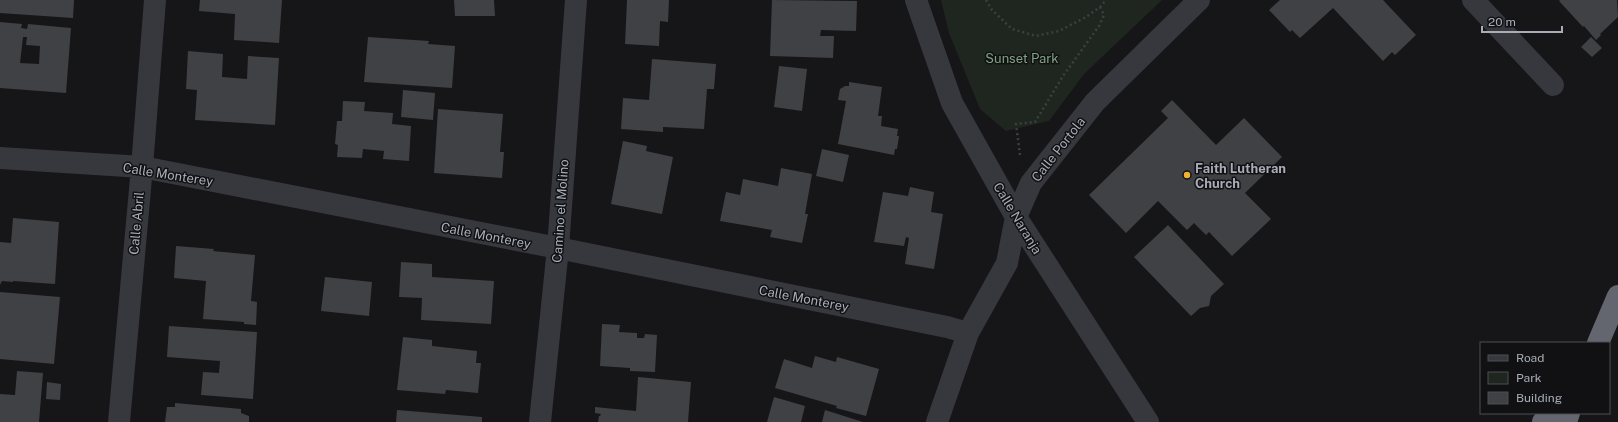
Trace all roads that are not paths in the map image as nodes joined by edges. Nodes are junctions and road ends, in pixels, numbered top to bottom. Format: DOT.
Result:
graph roads {
  1 [pos="155,0"];
  2 [pos="576,0"];
  3 [pos="916,0"];
  4 [pos="1199,0"];
  5 [pos="1473,0"];
  6 [pos="1553,85"];
  7 [pos="0,158"];
  8 [pos="142,167"];
  9 [pos="1016,217"];
  10 [pos="558,248"];
  11 [pos="1618,296"];
  12 [pos="968,333"];
  13 [pos="1598,342"];
  14 [pos="1551,414"];
  15 [pos="119,422"];
  16 [pos="540,422"];
  17 [pos="937,422"];
  18 [pos="1148,422"];
  19 [pos="1543,422"];
  1 -- 8 [label="street, Calle Abril"];
  2 -- 10 [label="street, Camino el Molino"];
  3 -- 9 [label="street, Calle Naranja"];
  4 -- 9 [label="street, Calle Portola"];
  5 -- 6 [label="street"];
  7 -- 8 [label="street, Calle Monterey"];
  8 -- 10 [label="street, Calle Monterey"];
  8 -- 15 [label="street, Calle Abril"];
  9 -- 12 [label="street, Calle Portola"];
  9 -- 18 [label="street, Calle Naranja"];
  10 -- 12 [label="street, Calle Monterey"];
  10 -- 16 [label="street, Camino el Molino"];
  11 -- 13 [label="highway"];
  12 -- 17 [label="street, Calle Portola"];
  14 -- 19 [label="highway"];
}
